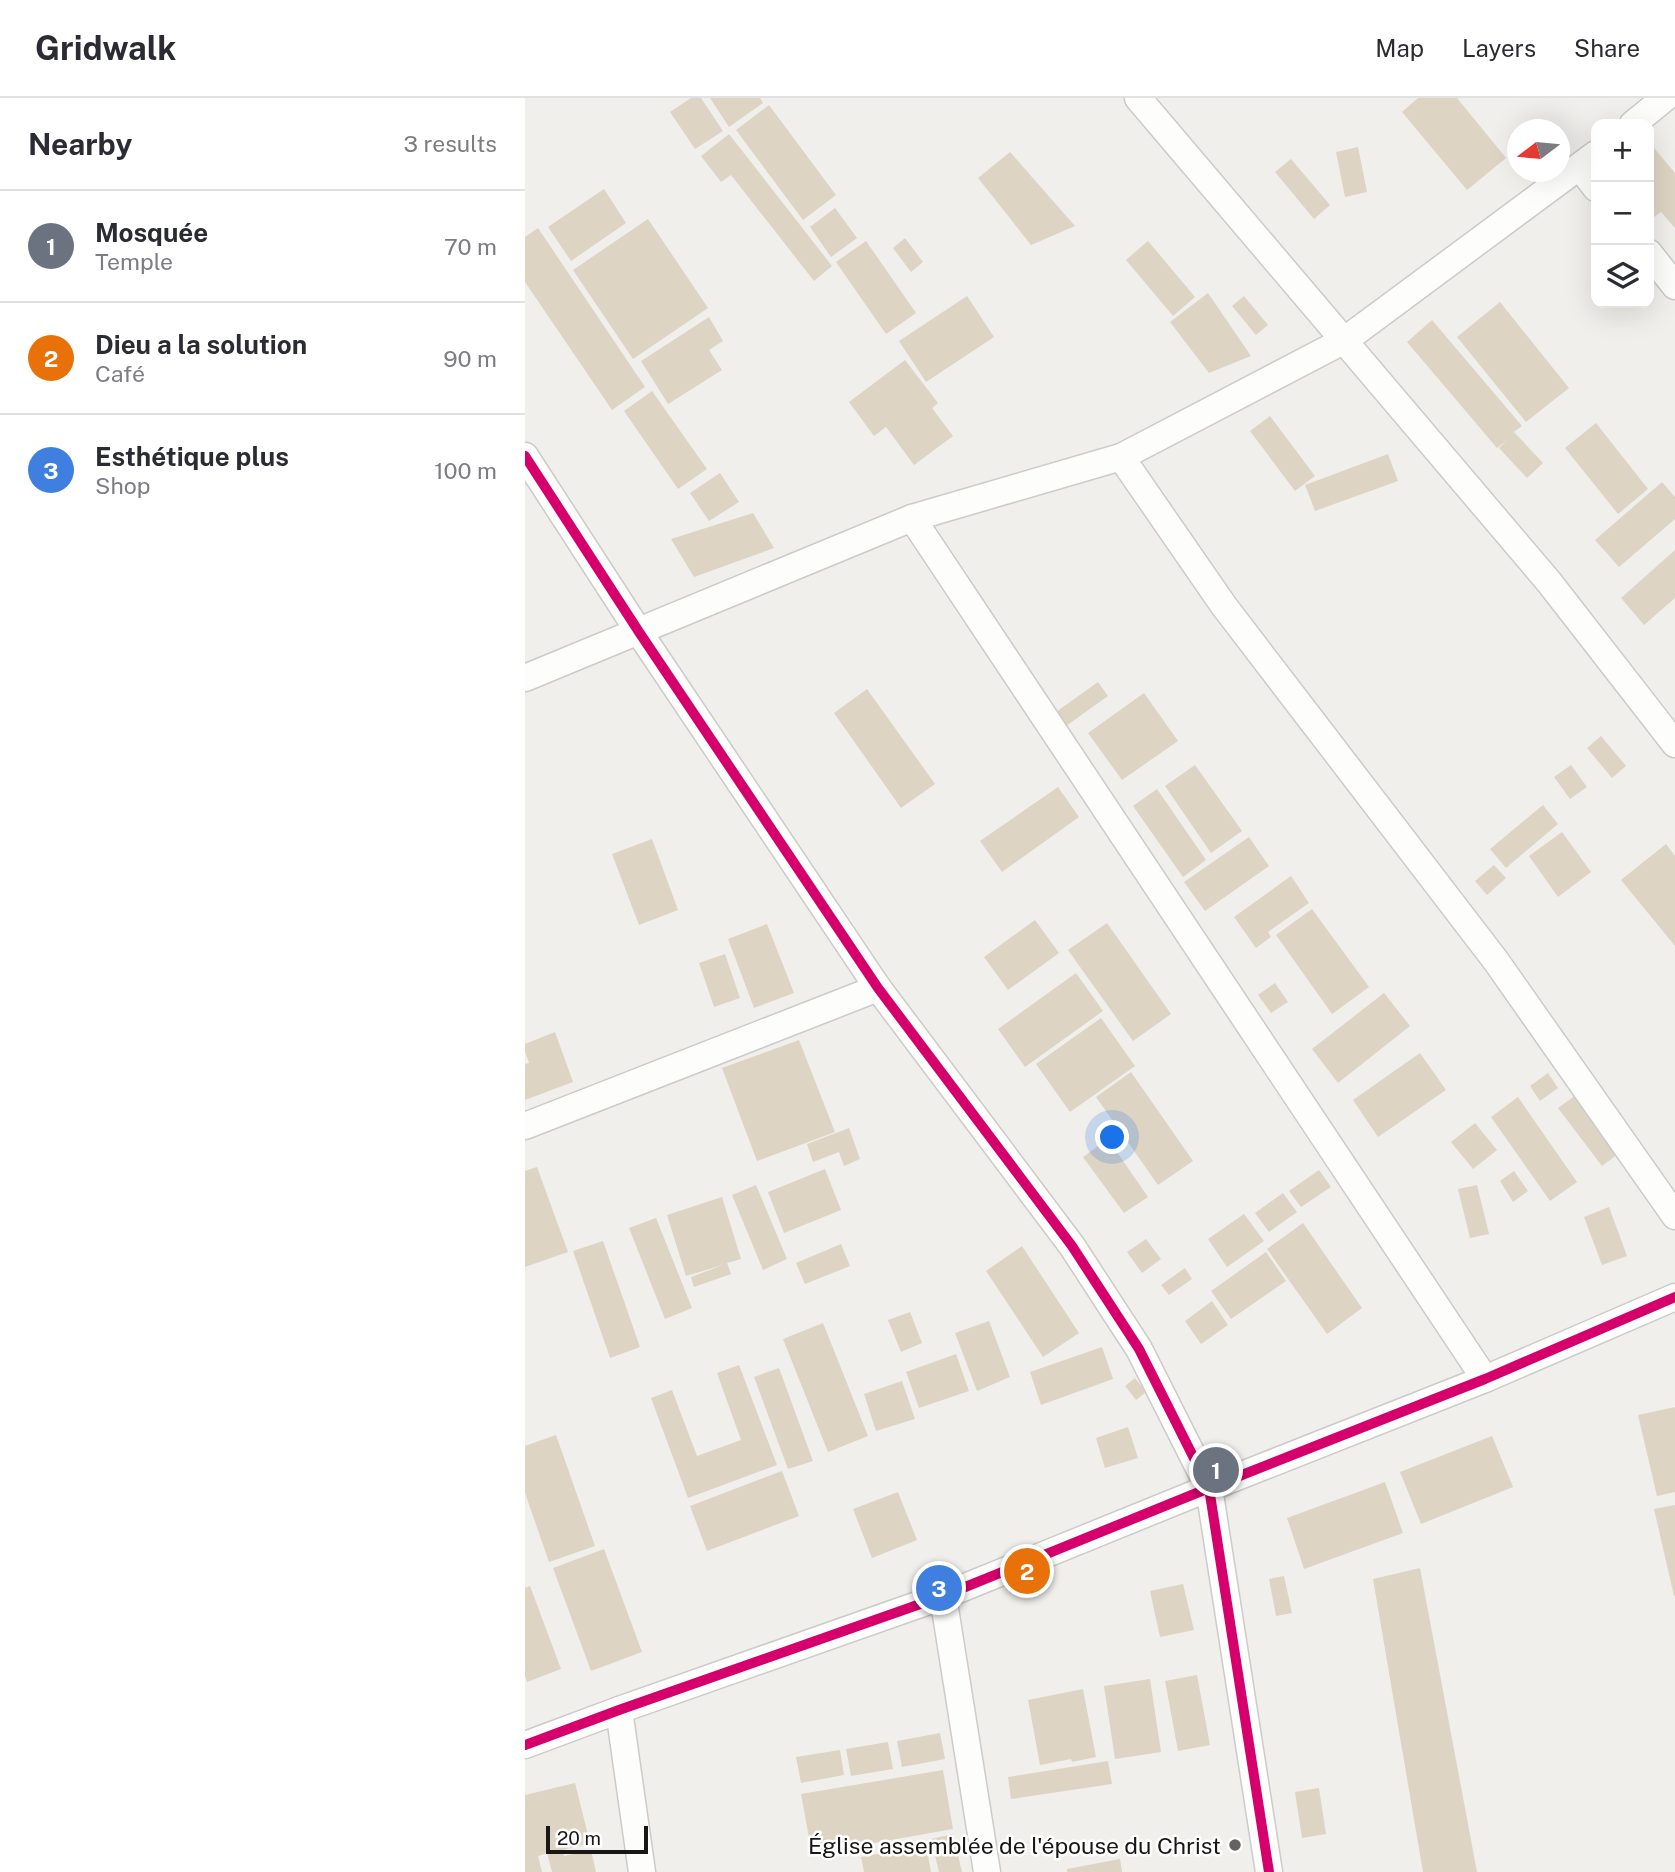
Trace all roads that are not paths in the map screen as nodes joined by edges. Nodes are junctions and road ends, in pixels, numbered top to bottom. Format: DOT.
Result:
graph roads {
  1 [pos="1139,98"];
  2 [pos="1665,98"];
  3 [pos="1639,119"];
  4 [pos="1588,160"];
  5 [pos="1594,182"];
  6 [pos="1654,259"];
  7 [pos="1675,286"];
  8 [pos="1345,340"];
  9 [pos="525,456"];
  10 [pos="1121,457"];
  11 [pos="912,518"];
  12 [pos="639,632"];
  13 [pos="525,678"];
  14 [pos="1675,744"];
  15 [pos="878,988"];
  16 [pos="525,1126"];
  17 [pos="1675,1216"];
  18 [pos="1675,1297"];
  19 [pos="1485,1379"];
  20 [pos="1209,1488"];
  21 [pos="943,1596"];
  22 [pos="619,1710"];
  23 [pos="525,1745"];
  24 [pos="642,1872"];
  25 [pos="986,1872"];
  26 [pos="1269,1872"];
  1 -- 8 [label="street"];
  2 -- 3 [label="street"];
  4 -- 5 [label="street"];
  4 -- 8 [label="street"];
  6 -- 7 [label="street"];
  8 -- 10 [label="street"];
  8 -- 14 [label="street"];
  9 -- 12 [label="street"];
  10 -- 11 [label="street"];
  10 -- 17 [label="street"];
  11 -- 12 [label="street"];
  11 -- 19 [label="street"];
  12 -- 13 [label="street"];
  12 -- 15 [label="street"];
  15 -- 16 [label="street"];
  15 -- 20 [label="street"];
  18 -- 19 [label="street"];
  19 -- 20 [label="street"];
  20 -- 21 [label="street"];
  20 -- 26 [label="street"];
  21 -- 22 [label="street"];
  21 -- 25 [label="street"];
  22 -- 23 [label="street"];
  22 -- 24 [label="street"];
}
